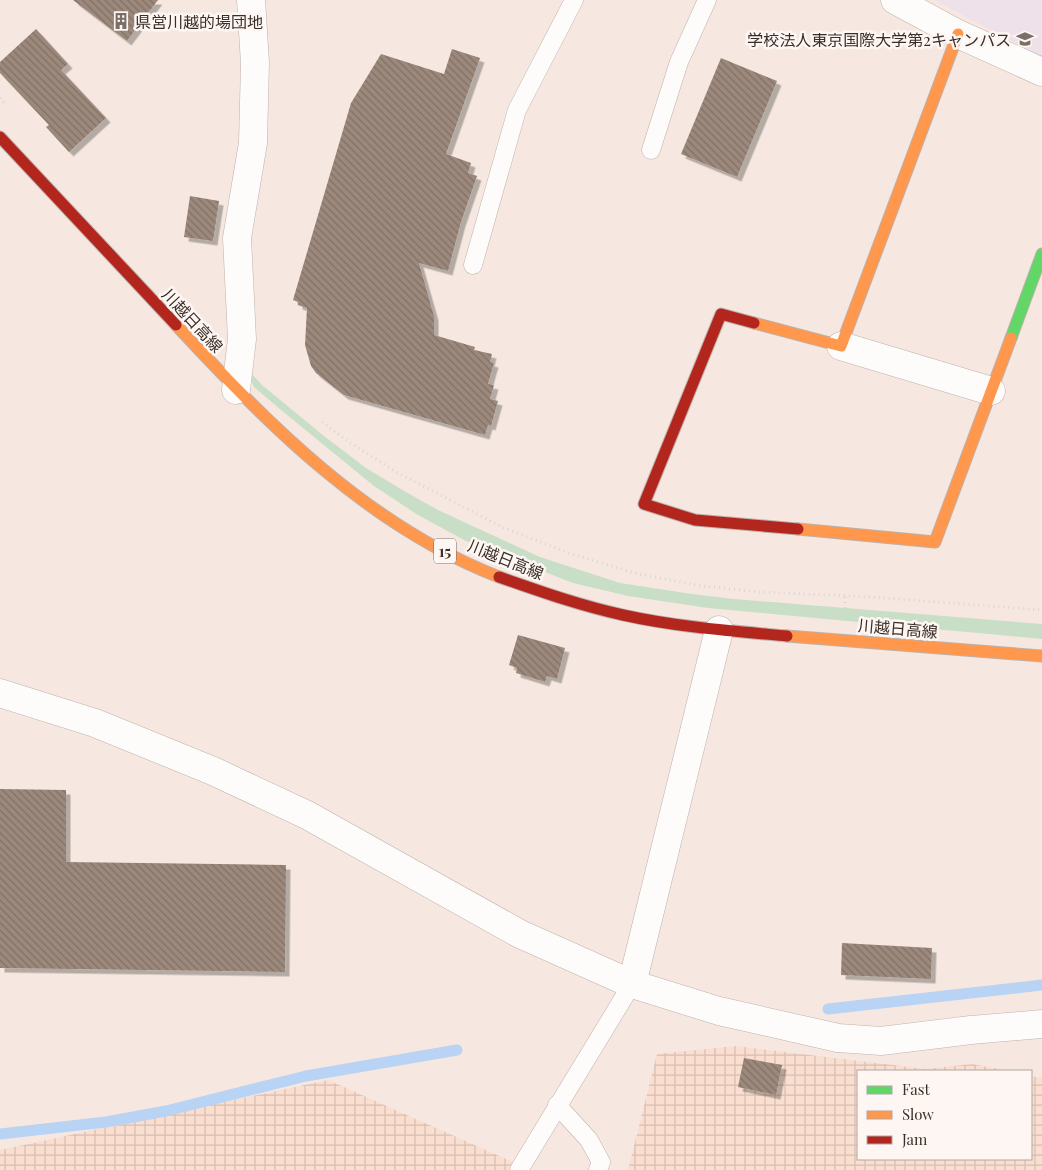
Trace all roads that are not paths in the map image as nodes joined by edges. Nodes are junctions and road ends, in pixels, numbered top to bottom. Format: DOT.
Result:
graph roads {
  1 [pos="251,0"];
  2 [pos="574,0"];
  3 [pos="707,0"];
  4 [pos="895,0"];
  5 [pos="958,34"];
  6 [pos="1042,72"];
  7 [pos="0,137"];
  8 [pos="651,150"];
  9 [pos="1042,254"];
  10 [pos="473,265"];
  11 [pos="841,346"];
  12 [pos="236,390"];
  13 [pos="991,391"];
  14 [pos="719,630"];
  15 [pos="1042,656"];
  16 [pos="0,693"];
  17 [pos="632,984"];
  18 [pos="1042,1024"];
  19 [pos="557,1105"];
  20 [pos="518,1170"];
  21 [pos="598,1170"];
  1 -- 12 [label="street"];
  2 -- 10 [label="lane"];
  3 -- 8 [label="lane"];
  4 -- 5 [label="street"];
  5 -- 6 [label="street"];
  5 -- 11 [label="street"];
  7 -- 12 [label="street, 川越日高線 / 15"];
  9 -- 13 [label="street"];
  11 -- 13 [label="street"];
  11 -- 13 [label="street"];
  12 -- 14 [label="street, 川越日高線 / 15"];
  14 -- 15 [label="street, 川越日高線 / 15"];
  14 -- 17 [label="street"];
  16 -- 17 [label="street"];
  17 -- 18 [label="street"];
  17 -- 19 [label="lane"];
  19 -- 20 [label="lane"];
  19 -- 21 [label="lane"];
}
